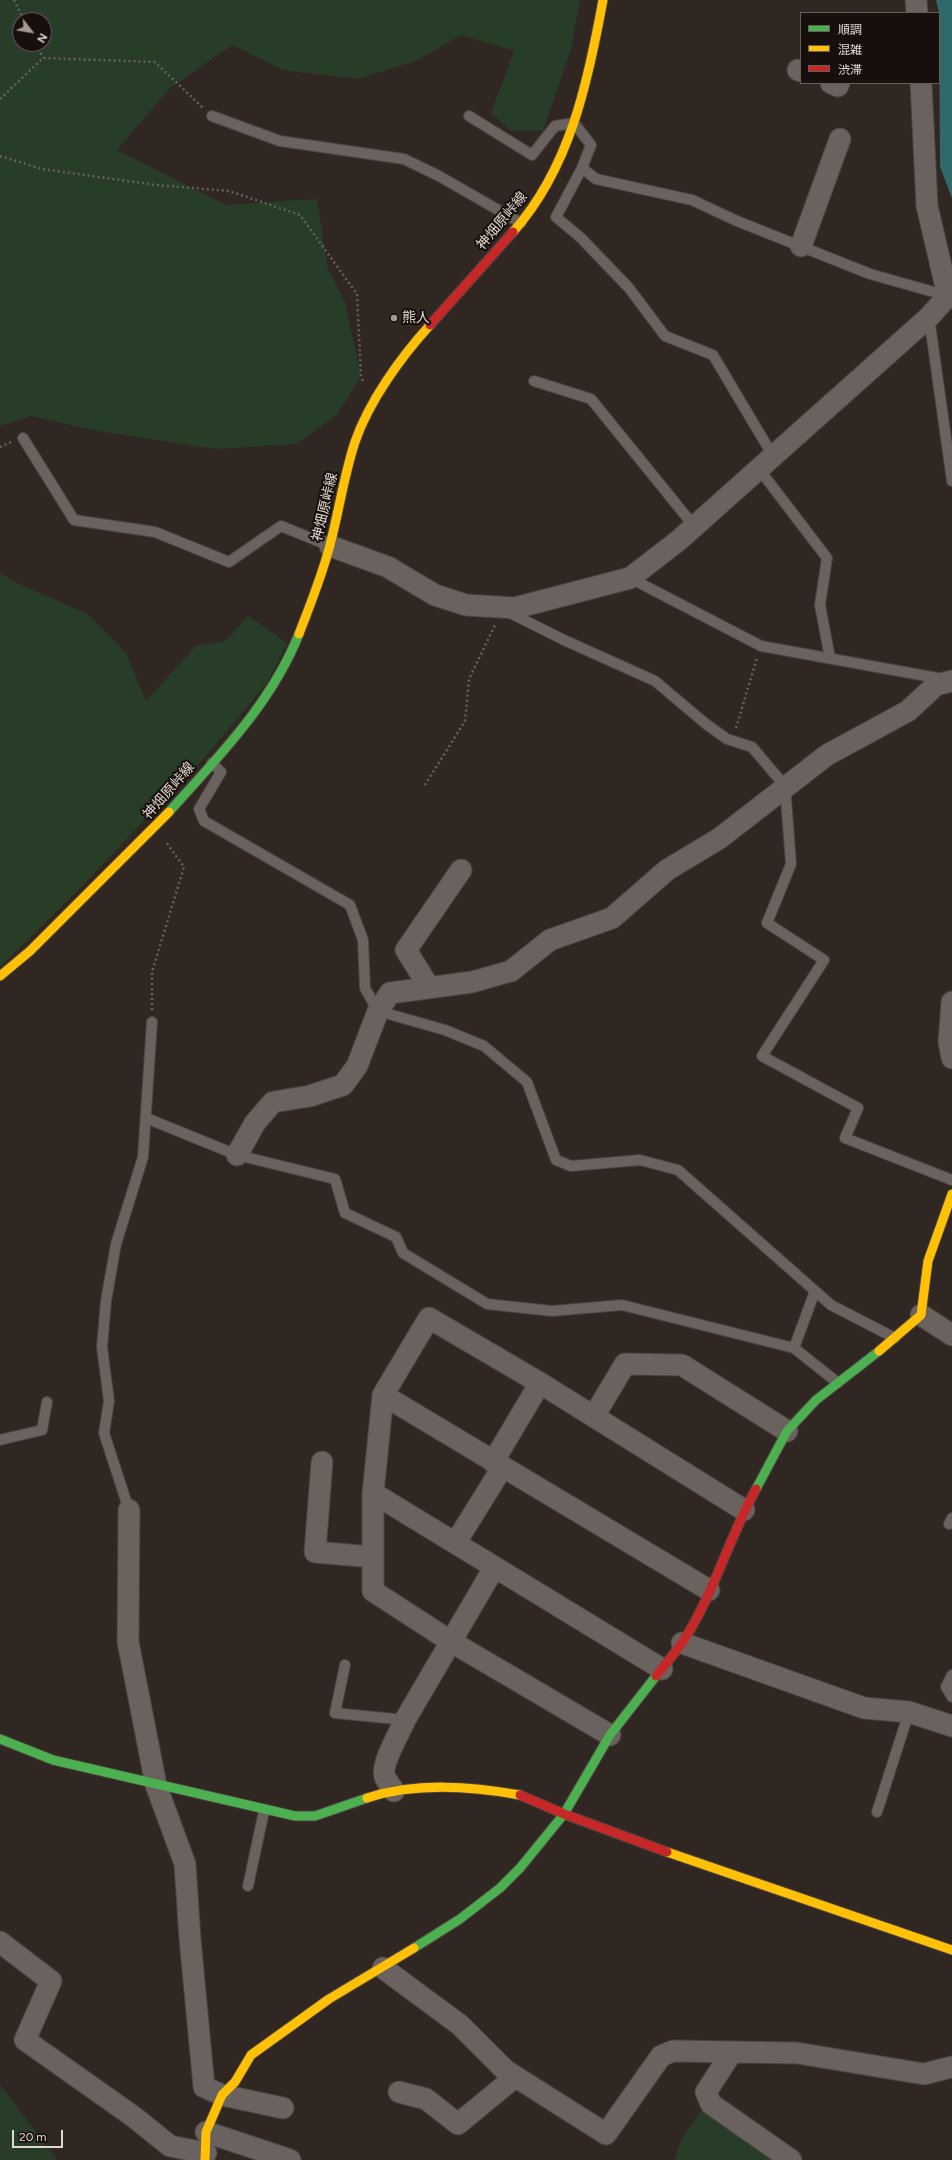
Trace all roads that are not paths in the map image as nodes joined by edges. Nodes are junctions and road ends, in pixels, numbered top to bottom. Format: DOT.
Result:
graph roads {
  1 [pos="604,0"];
  2 [pos="916,0"];
  3 [pos="917,12"];
  4 [pos="921,84"];
  5 [pos="212,116"];
  6 [pos="469,116"];
  7 [pos="574,123"];
  8 [pos="840,139"];
  9 [pos="582,168"];
  10 [pos="521,224"];
  11 [pos="801,246"];
  12 [pos="950,296"];
  13 [pos="928,317"];
  14 [pos="534,381"];
  15 [pos="23,438"];
  16 [pos="766,462"];
  17 [pos="952,481"];
  18 [pos="694,526"];
  19 [pos="330,546"];
  20 [pos="630,578"];
  21 [pos="502,609"];
  22 [pos="830,658"];
  23 [pos="951,680"];
  24 [pos="212,763"];
  25 [pos="785,786"];
  26 [pos="461,870"];
  27 [pos="0,976"];
  28 [pos="429,987"];
  29 [pos="952,1002"];
  30 [pos="378,1011"];
  31 [pos="152,1022"];
  32 [pos="952,1058"];
  33 [pos="146,1118"];
  34 [pos="237,1155"];
  35 [pos="952,1180"];
  36 [pos="952,1194"];
  37 [pos="815,1291"];
  38 [pos="921,1315"];
  39 [pos="952,1335"];
  40 [pos="895,1338"];
  41 [pos="794,1348"];
  42 [pos="540,1383"];
  43 [pos="838,1383"];
  44 [pos="383,1395"];
  45 [pos="47,1402"];
  46 [pos="594,1416"];
  47 [pos="787,1431"];
  48 [pos="0,1440"];
  49 [pos="322,1462"];
  50 [pos="497,1465"];
  51 [pos="373,1492"];
  52 [pos="129,1510"];
  53 [pos="744,1510"];
  54 [pos="456,1542"];
  55 [pos="373,1557"];
  56 [pos="494,1568"];
  57 [pos="709,1590"];
  58 [pos="450,1641"];
  59 [pos="682,1643"];
  60 [pos="345,1665"];
  61 [pos="662,1669"];
  62 [pos="952,1675"];
  63 [pos="952,1697"];
  64 [pos="909,1712"];
  65 [pos="405,1720"];
  66 [pos="952,1726"];
  67 [pos="610,1735"];
  68 [pos="0,1739"];
  69 [pos="156,1785"];
  70 [pos="394,1791"];
  71 [pos="264,1811"];
  72 [pos="877,1812"];
  73 [pos="564,1814"];
  74 [pos="248,1886"];
  75 [pos="0,1942"];
  76 [pos="952,1950"];
  77 [pos="383,1968"];
  78 [pos="732,2052"];
  79 [pos="952,2067"];
  80 [pos="515,2077"];
  81 [pos="399,2092"];
  82 [pos="222,2095"];
  83 [pos="283,2108"];
  84 [pos="206,2132"];
  85 [pos="205,2156"];
  86 [pos="290,2160"];
  87 [pos="791,2160"];
  1 -- 7 [label="street, 神畑原峠線"];
  2 -- 3 [label="street"];
  4 -- 12 [label="street"];
  5 -- 10 [label="lane"];
  6 -- 7 [label="lane"];
  7 -- 9 [label="lane"];
  7 -- 10 [label="street, 神畑原峠線"];
  8 -- 11 [label="street"];
  9 -- 11 [label="lane"];
  9 -- 16 [label="lane"];
  10 -- 19 [label="street, 神畑原峠線"];
  11 -- 12 [label="lane"];
  12 -- 13 [label="street"];
  13 -- 16 [label="street"];
  13 -- 17 [label="lane"];
  14 -- 18 [label="lane"];
  15 -- 19 [label="lane"];
  16 -- 18 [label="street"];
  16 -- 22 [label="lane"];
  18 -- 20 [label="street"];
  19 -- 21 [label="street"];
  19 -- 24 [label="street, 神畑原峠線"];
  20 -- 21 [label="street"];
  20 -- 22 [label="lane"];
  21 -- 25 [label="lane"];
  22 -- 23 [label="lane"];
  23 -- 25 [label="street"];
  24 -- 27 [label="street, 神畑原峠線"];
  24 -- 30 [label="lane"];
  25 -- 28 [label="street"];
  25 -- 35 [label="lane"];
  26 -- 28 [label="street"];
  28 -- 30 [label="street"];
  29 -- 32 [label="street"];
  30 -- 34 [label="street"];
  30 -- 37 [label="lane"];
  31 -- 33 [label="lane"];
  33 -- 34 [label="lane"];
  33 -- 52 [label="lane"];
  34 -- 41 [label="lane"];
  36 -- 38 [label="street"];
  37 -- 40 [label="lane"];
  37 -- 41 [label="lane"];
  38 -- 39 [label="street"];
  38 -- 40 [label="street"];
  40 -- 43 [label="street"];
  41 -- 43 [label="lane"];
  42 -- 44 [label="street"];
  42 -- 46 [label="street"];
  42 -- 50 [label="street"];
  43 -- 47 [label="street"];
  44 -- 50 [label="street"];
  44 -- 51 [label="street"];
  45 -- 48 [label="lane"];
  46 -- 47 [label="street"];
  46 -- 53 [label="street"];
  47 -- 53 [label="street"];
  49 -- 55 [label="street"];
  50 -- 54 [label="street"];
  50 -- 57 [label="street"];
  51 -- 54 [label="street"];
  51 -- 55 [label="street"];
  52 -- 69 [label="street"];
  53 -- 57 [label="street"];
  54 -- 56 [label="street"];
  55 -- 58 [label="street"];
  56 -- 58 [label="street"];
  56 -- 61 [label="street"];
  57 -- 59 [label="street"];
  58 -- 65 [label="street"];
  58 -- 67 [label="street"];
  59 -- 61 [label="street"];
  59 -- 64 [label="street"];
  60 -- 65 [label="lane"];
  61 -- 67 [label="street"];
  62 -- 63 [label="lane"];
  64 -- 66 [label="street"];
  64 -- 72 [label="lane"];
  65 -- 70 [label="street"];
  67 -- 73 [label="street"];
  68 -- 69 [label="street"];
  69 -- 71 [label="street"];
  69 -- 82 [label="street"];
  70 -- 71 [label="street"];
  70 -- 73 [label="street"];
  71 -- 74 [label="lane"];
  73 -- 76 [label="street"];
  73 -- 77 [label="street"];
  75 -- 85 [label="street"];
  77 -- 80 [label="street"];
  77 -- 82 [label="street"];
  78 -- 79 [label="street"];
  78 -- 80 [label="street"];
  78 -- 87 [label="street"];
  80 -- 81 [label="street"];
  82 -- 83 [label="street"];
  82 -- 84 [label="street"];
  84 -- 85 [label="street"];
  84 -- 86 [label="street"];
}
